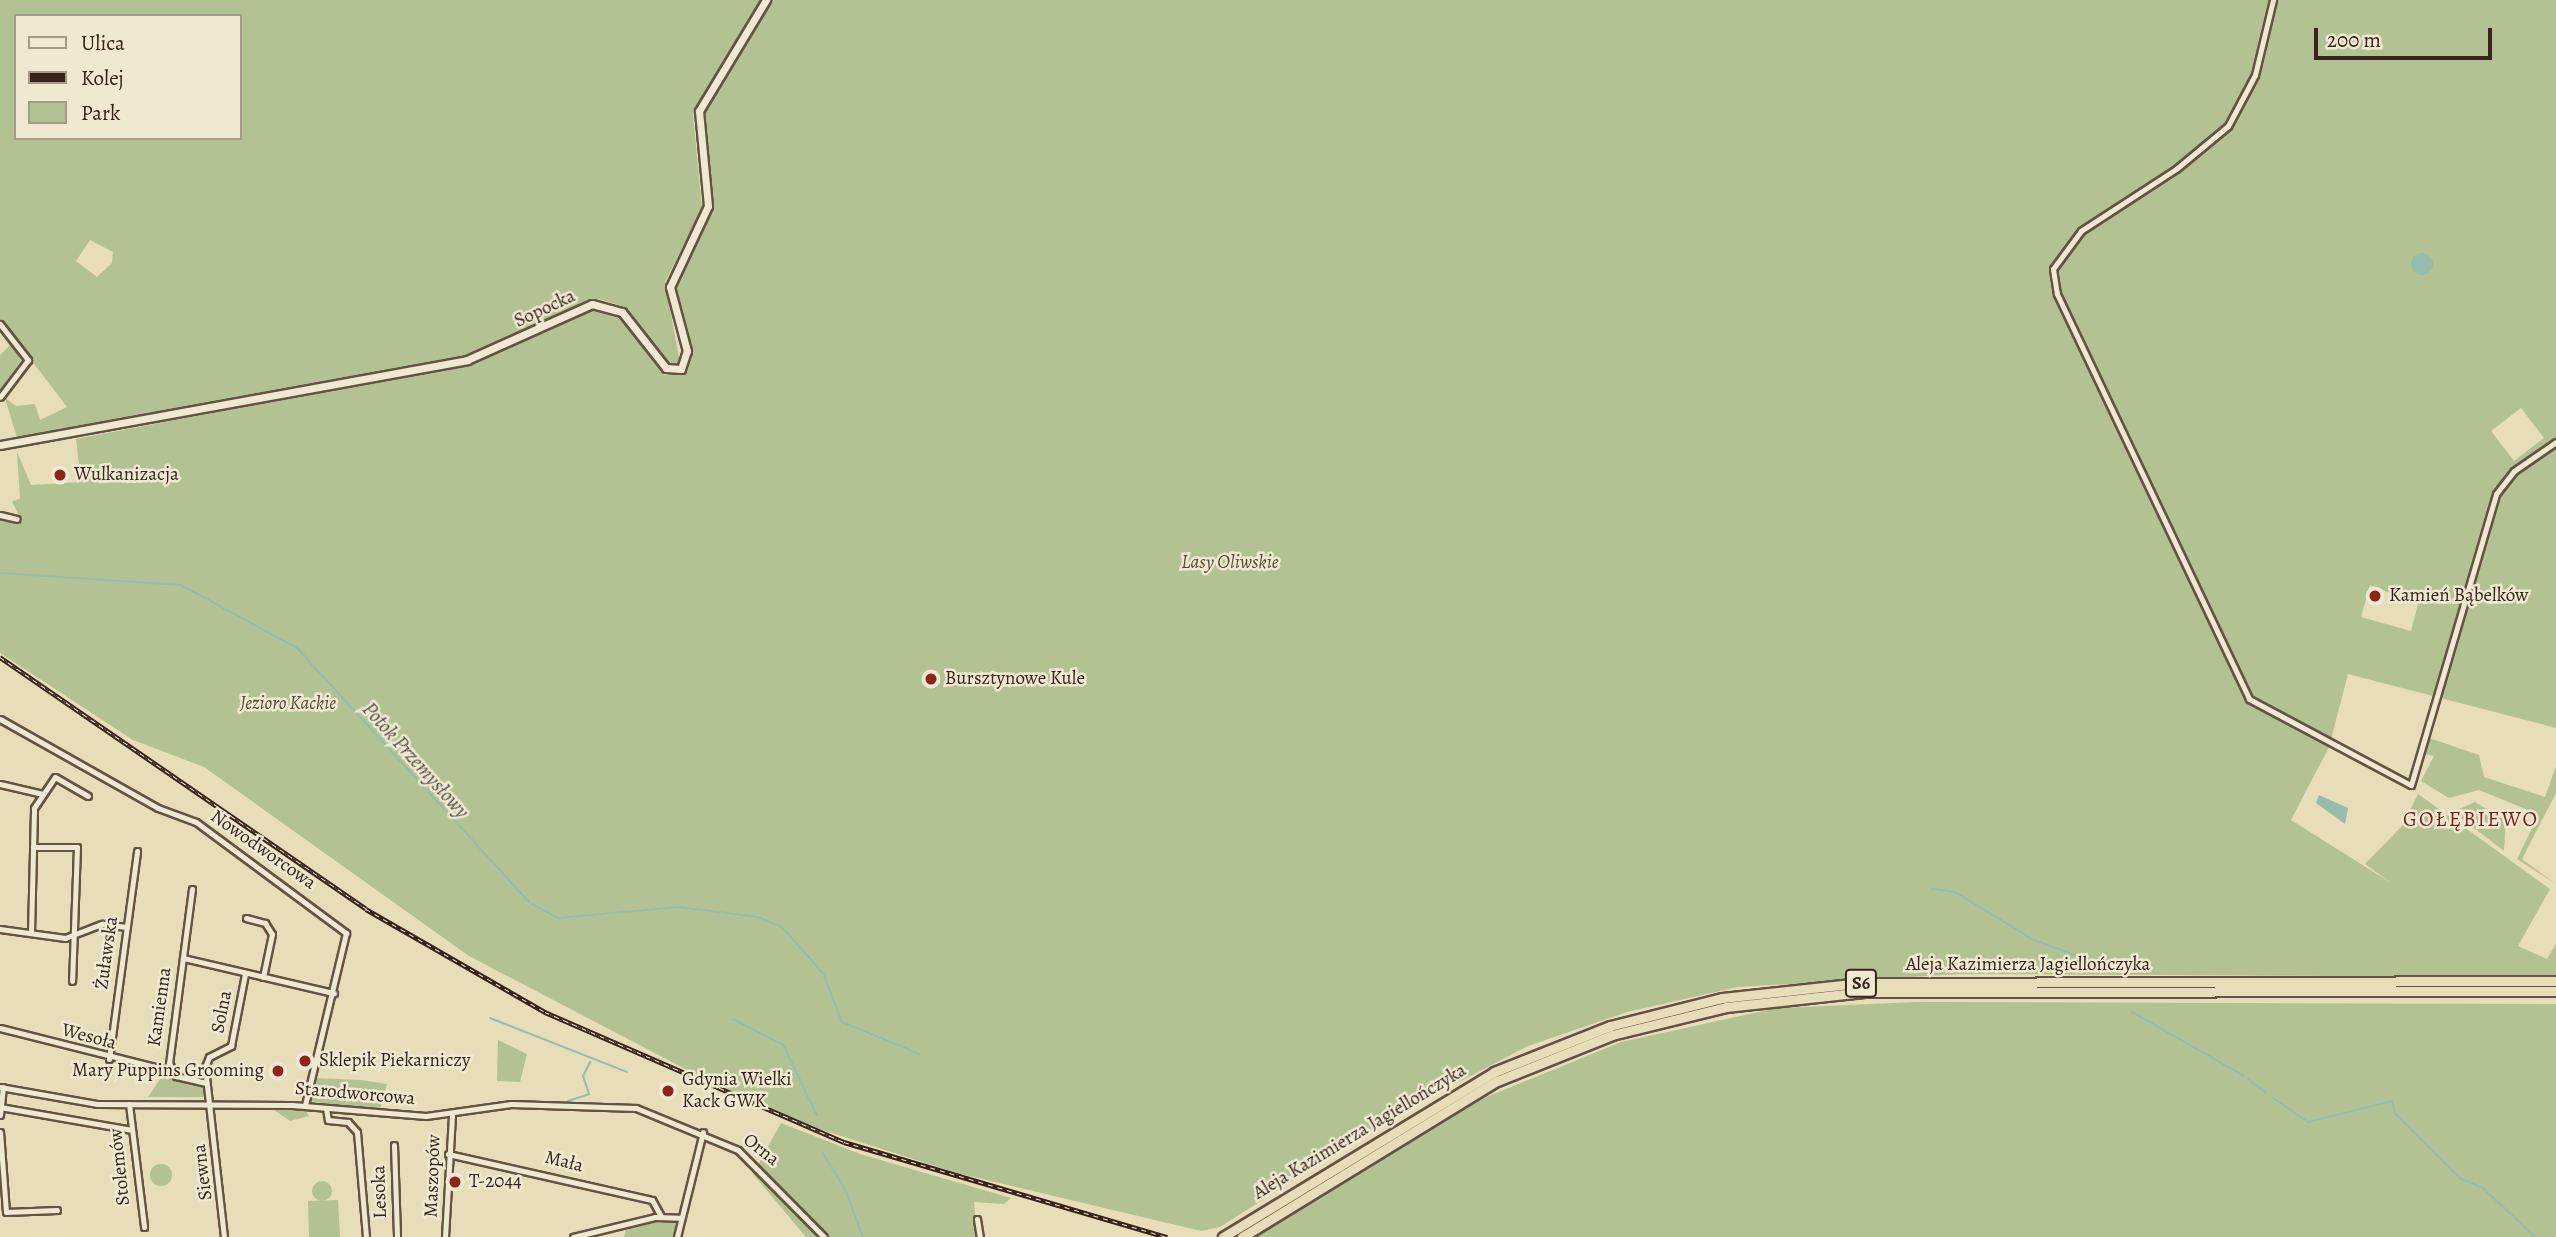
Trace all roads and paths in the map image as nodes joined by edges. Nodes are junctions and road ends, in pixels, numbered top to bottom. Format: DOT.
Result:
graph roads {
  1 [pos="766,0"];
  2 [pos="2273,0"];
  3 [pos="0,324"];
  4 [pos="0,397"];
  5 [pos="2556,442"];
  6 [pos="0,445"];
  7 [pos="0,515"];
  8 [pos="17,519"];
  9 [pos="0,719"];
  10 [pos="1,784"];
  11 [pos="43,794"];
  12 [pos="88,796"];
  13 [pos="33,848"];
  14 [pos="137,851"];
  15 [pos="192,889"];
  16 [pos="246,918"];
  17 [pos="127,928"];
  18 [pos="0,929"];
  19 [pos="31,933"];
  20 [pos="73,937"];
  21 [pos="183,958"];
  22 [pos="246,974"];
  23 [pos="263,977"];
  24 [pos="72,981"];
  25 [pos="2556,982"];
  26 [pos="2556,991"];
  27 [pos="334,993"];
  28 [pos="0,1028"];
  29 [pos="109,1059"];
  30 [pos="171,1071"];
  31 [pos="206,1083"];
  32 [pos="2,1087"];
  33 [pos="208,1103"];
  34 [pos="129,1104"];
  35 [pos="305,1105"];
  36 [pos="1,1107"];
  37 [pos="326,1108"];
  38 [pos="0,1115"];
  39 [pos="452,1115"];
  40 [pos="132,1130"];
  41 [pos="0,1132"];
  42 [pos="703,1132"];
  43 [pos="394,1145"];
  44 [pos="449,1154"];
  45 [pos="57,1210"];
  46 [pos="3,1212"];
  47 [pos="661,1216"];
  48 [pos="680,1218"];
  49 [pos="977,1219"];
  50 [pos="144,1227"];
  51 [pos="588,1236"];
  52 [pos="1224,1236"];
  53 [pos="224,1237"];
  54 [pos="366,1237"];
  55 [pos="397,1237"];
  56 [pos="445,1237"];
  57 [pos="573,1237"];
  58 [pos="677,1237"];
  59 [pos="824,1237"];
  60 [pos="980,1237"];
  61 [pos="1242,1237"];
  1 -- 6 [label="main road, Sopocka"];
  2 -- 5 [label="street"];
  3 -- 4 [label="street"];
  7 -- 8 [label="street"];
  9 -- 27 [label="street, Nowodworcowa"];
  10 -- 11 [label="street"];
  11 -- 12 [label="street"];
  11 -- 13 [label="street"];
  13 -- 19 [label="street"];
  13 -- 20 [label="street"];
  14 -- 17 [label="street, Żuławska"];
  15 -- 21 [label="street, Kamienna"];
  16 -- 23 [label="street"];
  17 -- 20 [label="street"];
  17 -- 29 [label="street, Żuławska"];
  18 -- 19 [label="street"];
  19 -- 20 [label="street"];
  20 -- 24 [label="street"];
  21 -- 22 [label="street, Solna"];
  21 -- 30 [label="street, Kamienna"];
  22 -- 23 [label="street, Solna"];
  22 -- 31 [label="street, Solna"];
  23 -- 27 [label="street, Solna"];
  25 -- 52 [label="highway, Aleja Kazimierza Jagiellończyka / S6"];
  26 -- 61 [label="highway, Aleja Kazimierza Jagiellończyka / S6"];
  27 -- 35 [label="street, Nowodworcowa"];
  28 -- 29 [label="street, Wesoła"];
  29 -- 30 [label="street, Wesoła"];
  30 -- 31 [label="street, Kamienna"];
  31 -- 33 [label="street"];
  32 -- 34 [label="street, Starodworcowa"];
  32 -- 36 [label="street"];
  33 -- 34 [label="street, Starodworcowa"];
  33 -- 35 [label="street, Starodworcowa"];
  33 -- 53 [label="street, Siewna"];
  34 -- 40 [label="street, Stolemów"];
  35 -- 37 [label="street, Starodworcowa"];
  36 -- 38 [label="street"];
  36 -- 40 [label="street"];
  37 -- 39 [label="street, Starodworcowa"];
  37 -- 54 [label="street"];
  39 -- 42 [label="street, Starodworcowa"];
  39 -- 44 [label="street, Maszopów"];
  40 -- 50 [label="street, Stolemów"];
  41 -- 46 [label="street"];
  42 -- 48 [label="street"];
  42 -- 59 [label="street, Orna"];
  43 -- 55 [label="street, Lesoka"];
  44 -- 47 [label="street, Mała"];
  44 -- 56 [label="street, Maszopów"];
  45 -- 46 [label="street"];
  47 -- 48 [label="street"];
  47 -- 51 [label="street"];
  48 -- 58 [label="street"];
  49 -- 60 [label="street"];
  51 -- 57 [label="street"];
}
